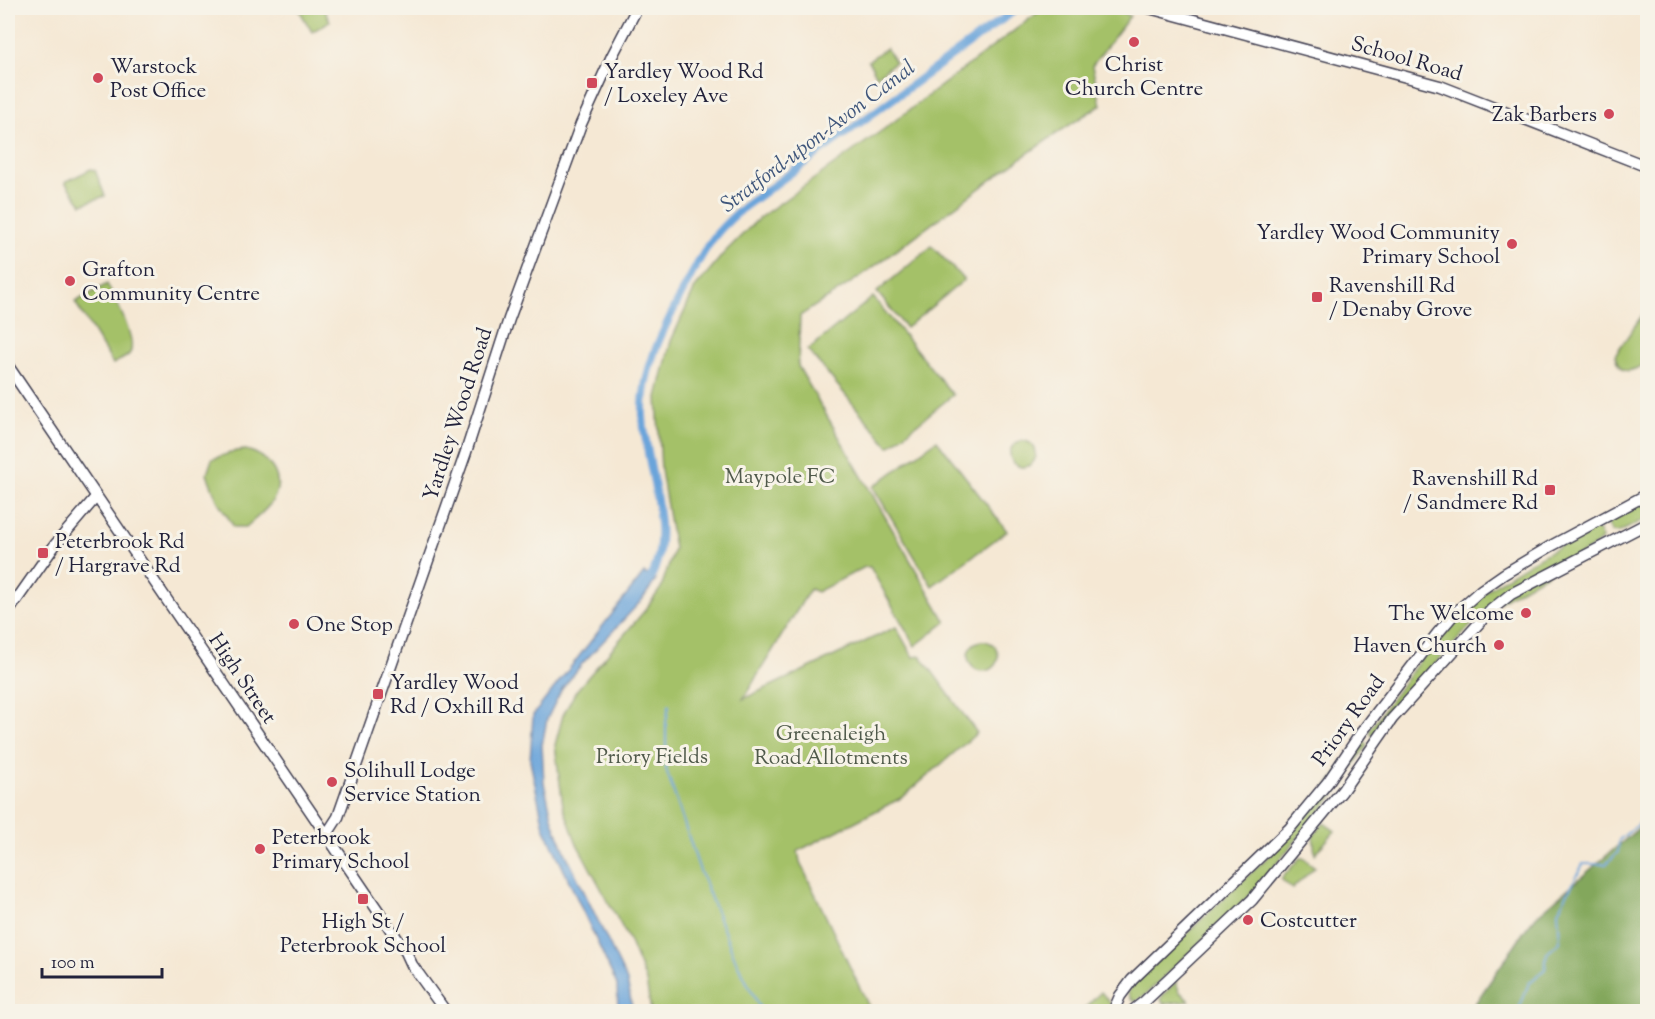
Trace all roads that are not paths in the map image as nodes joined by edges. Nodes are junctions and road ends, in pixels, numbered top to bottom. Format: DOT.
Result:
graph roads {
  1 [pos="637,8"];
  2 [pos="1149,8"];
  3 [pos="1647,167"];
  4 [pos="8,366"];
  5 [pos="1647,494"];
  6 [pos="96,497"];
  7 [pos="1647,523"];
  8 [pos="8,612"];
  9 [pos="1361,733"];
  10 [pos="1374,743"];
  11 [pos="324,832"];
  12 [pos="446,1011"];
  13 [pos="1113,1011"];
  14 [pos="1131,1011"];
  1 -- 11 [label="street, Yardley Wood Road"];
  2 -- 3 [label="street, School Road"];
  4 -- 6 [label="street, High Street"];
  5 -- 9 [label="street, Priory Road"];
  6 -- 8 [label="street"];
  6 -- 11 [label="street, High Street"];
  7 -- 10 [label="street, Priory Road"];
  9 -- 10 [label="street"];
  9 -- 13 [label="street, Priory Road"];
  10 -- 14 [label="street, Priory Road"];
  11 -- 12 [label="street, High Street"];
}
